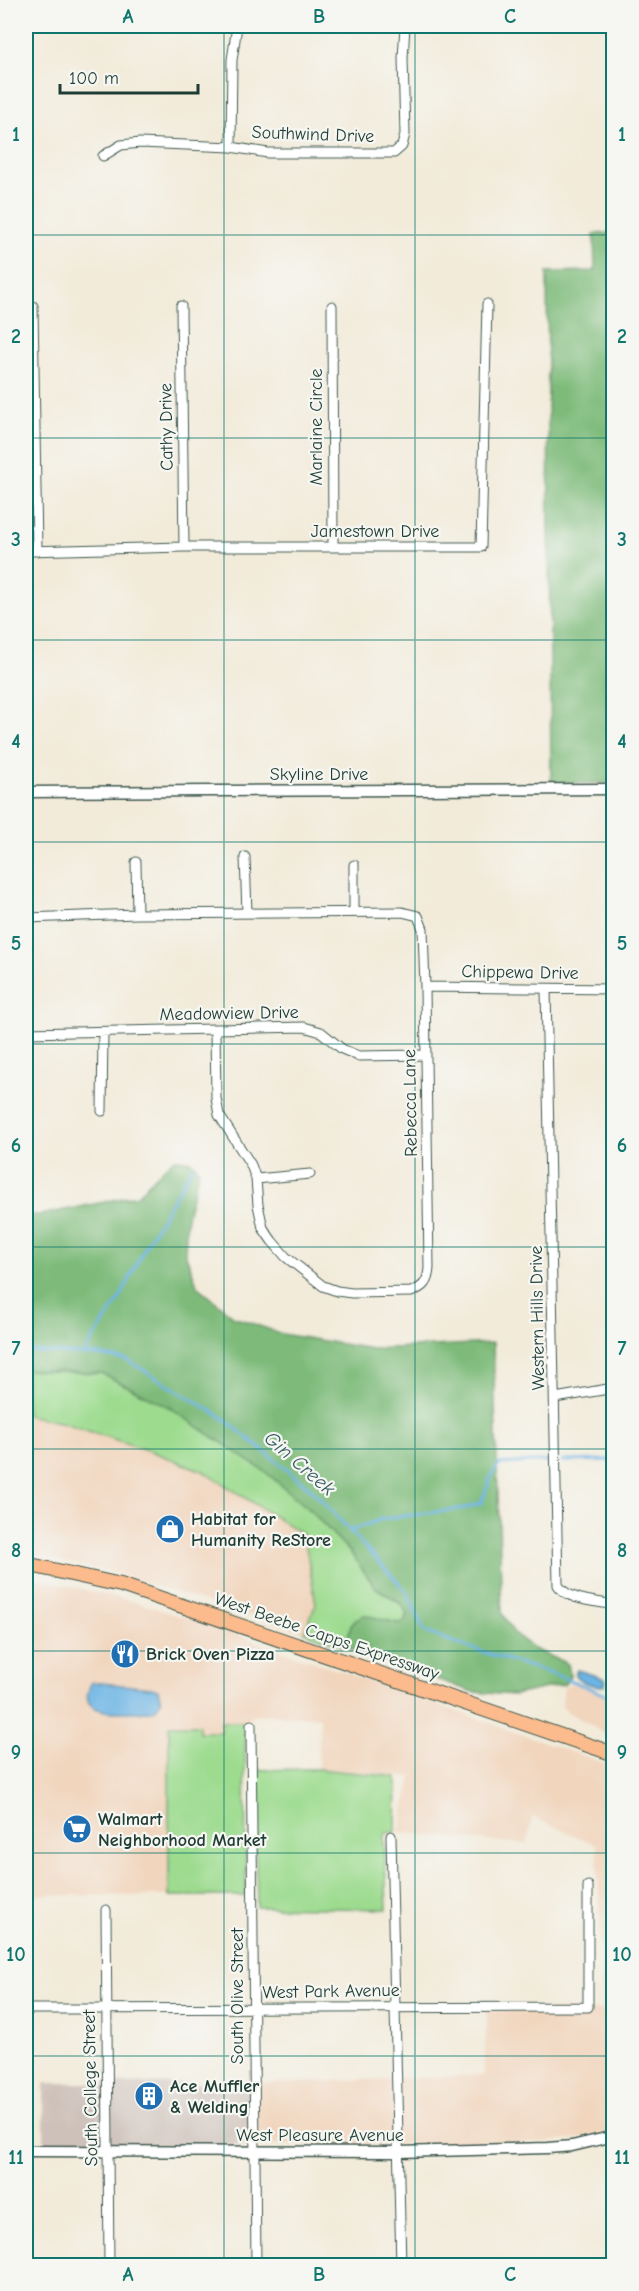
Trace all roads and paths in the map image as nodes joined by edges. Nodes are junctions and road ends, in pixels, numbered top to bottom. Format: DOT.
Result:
graph roads {
  1 [pos="237,26"];
  2 [pos="405,26"];
  3 [pos="231,147"];
  4 [pos="104,156"];
  5 [pos="487,304"];
  6 [pos="33,306"];
  7 [pos="181,306"];
  8 [pos="332,306"];
  9 [pos="184,547"];
  10 [pos="333,547"];
  11 [pos="26,551"];
  12 [pos="37,551"];
  13 [pos="614,789"];
  14 [pos="26,792"];
  15 [pos="245,857"];
  16 [pos="136,862"];
  17 [pos="354,865"];
  18 [pos="354,912"];
  19 [pos="247,913"];
  20 [pos="137,914"];
  21 [pos="26,918"];
  22 [pos="425,987"];
  23 [pos="546,989"];
  24 [pos="614,989"];
  25 [pos="215,1030"];
  26 [pos="102,1032"];
  27 [pos="26,1033"];
  28 [pos="425,1055"];
  29 [pos="102,1111"];
  30 [pos="310,1174"];
  31 [pos="256,1179"];
  32 [pos="614,1388"];
  33 [pos="555,1398"];
  34 [pos="26,1564"];
  35 [pos="614,1605"];
  36 [pos="251,1725"];
  37 [pos="614,1754"];
  38 [pos="391,1836"];
  39 [pos="588,1886"];
  40 [pos="106,1910"];
  41 [pos="395,2007"];
  42 [pos="105,2008"];
  43 [pos="26,2009"];
  44 [pos="254,2009"];
  45 [pos="614,2136"];
  46 [pos="26,2151"];
  47 [pos="107,2152"];
  48 [pos="254,2152"];
  49 [pos="399,2152"];
  50 [pos="109,2265"];
  51 [pos="256,2265"];
  52 [pos="401,2265"];
  1 -- 3 [label="street"];
  2 -- 3 [label="street, Southwind Drive"];
  3 -- 4 [label="street, Southwind Drive"];
  5 -- 10 [label="street, Jamestown Drive"];
  6 -- 12 [label="street"];
  7 -- 9 [label="street, Cathy Drive"];
  8 -- 10 [label="street, Marlaine Circle"];
  9 -- 10 [label="street, Jamestown Drive"];
  9 -- 12 [label="street, Jamestown Drive"];
  11 -- 12 [label="street, Jamestown Drive"];
  13 -- 14 [label="street, Skyline Drive"];
  15 -- 19 [label="street"];
  16 -- 20 [label="street"];
  17 -- 18 [label="street"];
  18 -- 19 [label="street, Rebecca Lane"];
  18 -- 22 [label="street, Rebecca Lane"];
  19 -- 20 [label="street, Rebecca Lane"];
  20 -- 21 [label="street, Rebecca Lane"];
  22 -- 23 [label="street, Chippewa Drive"];
  22 -- 28 [label="street, Rebecca Lane"];
  23 -- 24 [label="street, Chippewa Drive"];
  23 -- 33 [label="street, Western Hills Drive"];
  25 -- 26 [label="street, Meadowview Drive"];
  25 -- 28 [label="street, Meadowview Drive"];
  25 -- 31 [label="street, Rebecca Lane"];
  26 -- 27 [label="street, Meadowview Drive"];
  26 -- 29 [label="street"];
  28 -- 31 [label="street, Rebecca Lane"];
  30 -- 31 [label="street"];
  32 -- 33 [label="street"];
  33 -- 35 [label="street, Western Hills Drive"];
  34 -- 37 [label="main road, West Beebe Capps Expressway"];
  36 -- 44 [label="street, South Olive Street"];
  38 -- 41 [label="street"];
  39 -- 41 [label="street, West Park Avenue"];
  40 -- 42 [label="street, South College Street"];
  41 -- 44 [label="street, West Park Avenue"];
  41 -- 49 [label="street"];
  42 -- 43 [label="street, West Park Avenue"];
  42 -- 44 [label="street, West Park Avenue"];
  42 -- 47 [label="street, South College Street"];
  44 -- 48 [label="street, South Olive Street"];
  45 -- 49 [label="street, West Pleasure Avenue"];
  46 -- 47 [label="street, West Pleasure Avenue"];
  47 -- 48 [label="street, West Pleasure Avenue"];
  47 -- 50 [label="street, South College Street"];
  48 -- 49 [label="street, West Pleasure Avenue"];
  48 -- 51 [label="street, South Olive Street"];
  49 -- 52 [label="street"];
}
